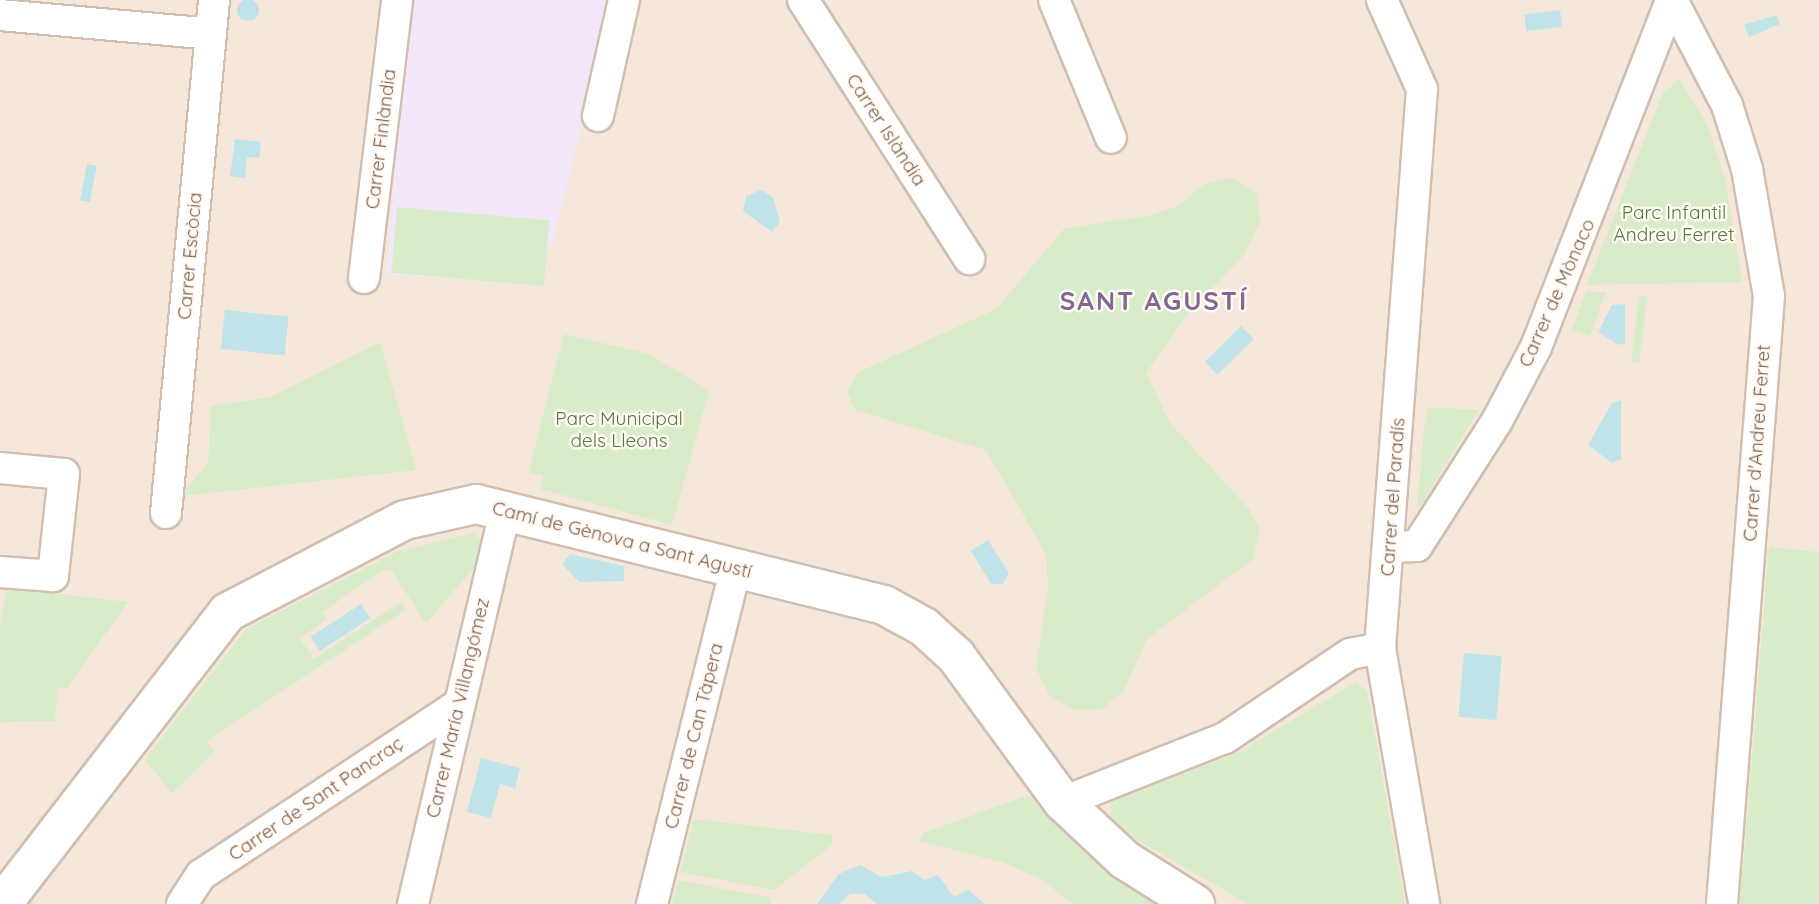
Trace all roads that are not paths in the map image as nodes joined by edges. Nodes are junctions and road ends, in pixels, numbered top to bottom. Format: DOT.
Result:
graph roads {
  1 [pos="214,0"];
  2 [pos="397,0"];
  3 [pos="624,0"];
  4 [pos="803,0"];
  5 [pos="1054,0"];
  6 [pos="1382,0"];
  7 [pos="1671,0"];
  8 [pos="0,15"];
  9 [pos="211,34"];
  10 [pos="598,116"];
  11 [pos="1111,138"];
  12 [pos="970,259"];
  13 [pos="364,278"];
  14 [pos="0,468"];
  15 [pos="505,512"];
  16 [pos="166,513"];
  17 [pos="1392,547"];
  18 [pos="736,567"];
  19 [pos="0,572"];
  20 [pos="1380,648"];
  21 [pos="459,704"];
  22 [pos="1063,802"];
  23 [pos="2,904"];
  24 [pos="182,904"];
  25 [pos="413,904"];
  26 [pos="652,904"];
  27 [pos="1195,904"];
  28 [pos="1424,904"];
  29 [pos="1723,904"];
  1 -- 9 [label="street, Carrer Escòcia"];
  2 -- 13 [label="street, Carrer Finlàndia"];
  3 -- 10 [label="street"];
  4 -- 12 [label="street, Carrer Islàndia"];
  5 -- 11 [label="street"];
  6 -- 17 [label="street, Carrer del Paradís"];
  7 -- 17 [label="street, Carrer de Mònaco"];
  7 -- 29 [label="street, Carrer d'Andreu Ferret"];
  8 -- 9 [label="street"];
  9 -- 16 [label="street, Carrer Escòcia"];
  14 -- 19 [label="street"];
  15 -- 18 [label="street, Camí de Gènova a Sant Agustí"];
  15 -- 21 [label="street, Carrer María Villangómez"];
  15 -- 23 [label="street, Camí de Gènova a Sant Agustí"];
  17 -- 20 [label="street, Carrer del Paradís"];
  18 -- 22 [label="street, Camí de Gènova a Sant Agustí"];
  18 -- 26 [label="street, Carrer de Can Tàpera"];
  20 -- 22 [label="street"];
  20 -- 28 [label="street"];
  21 -- 24 [label="street, Carrer de Sant Pancraç"];
  21 -- 25 [label="street, Carrer María Villangómez"];
  22 -- 27 [label="street, Camí de Gènova a Sant Agustí"];
}
